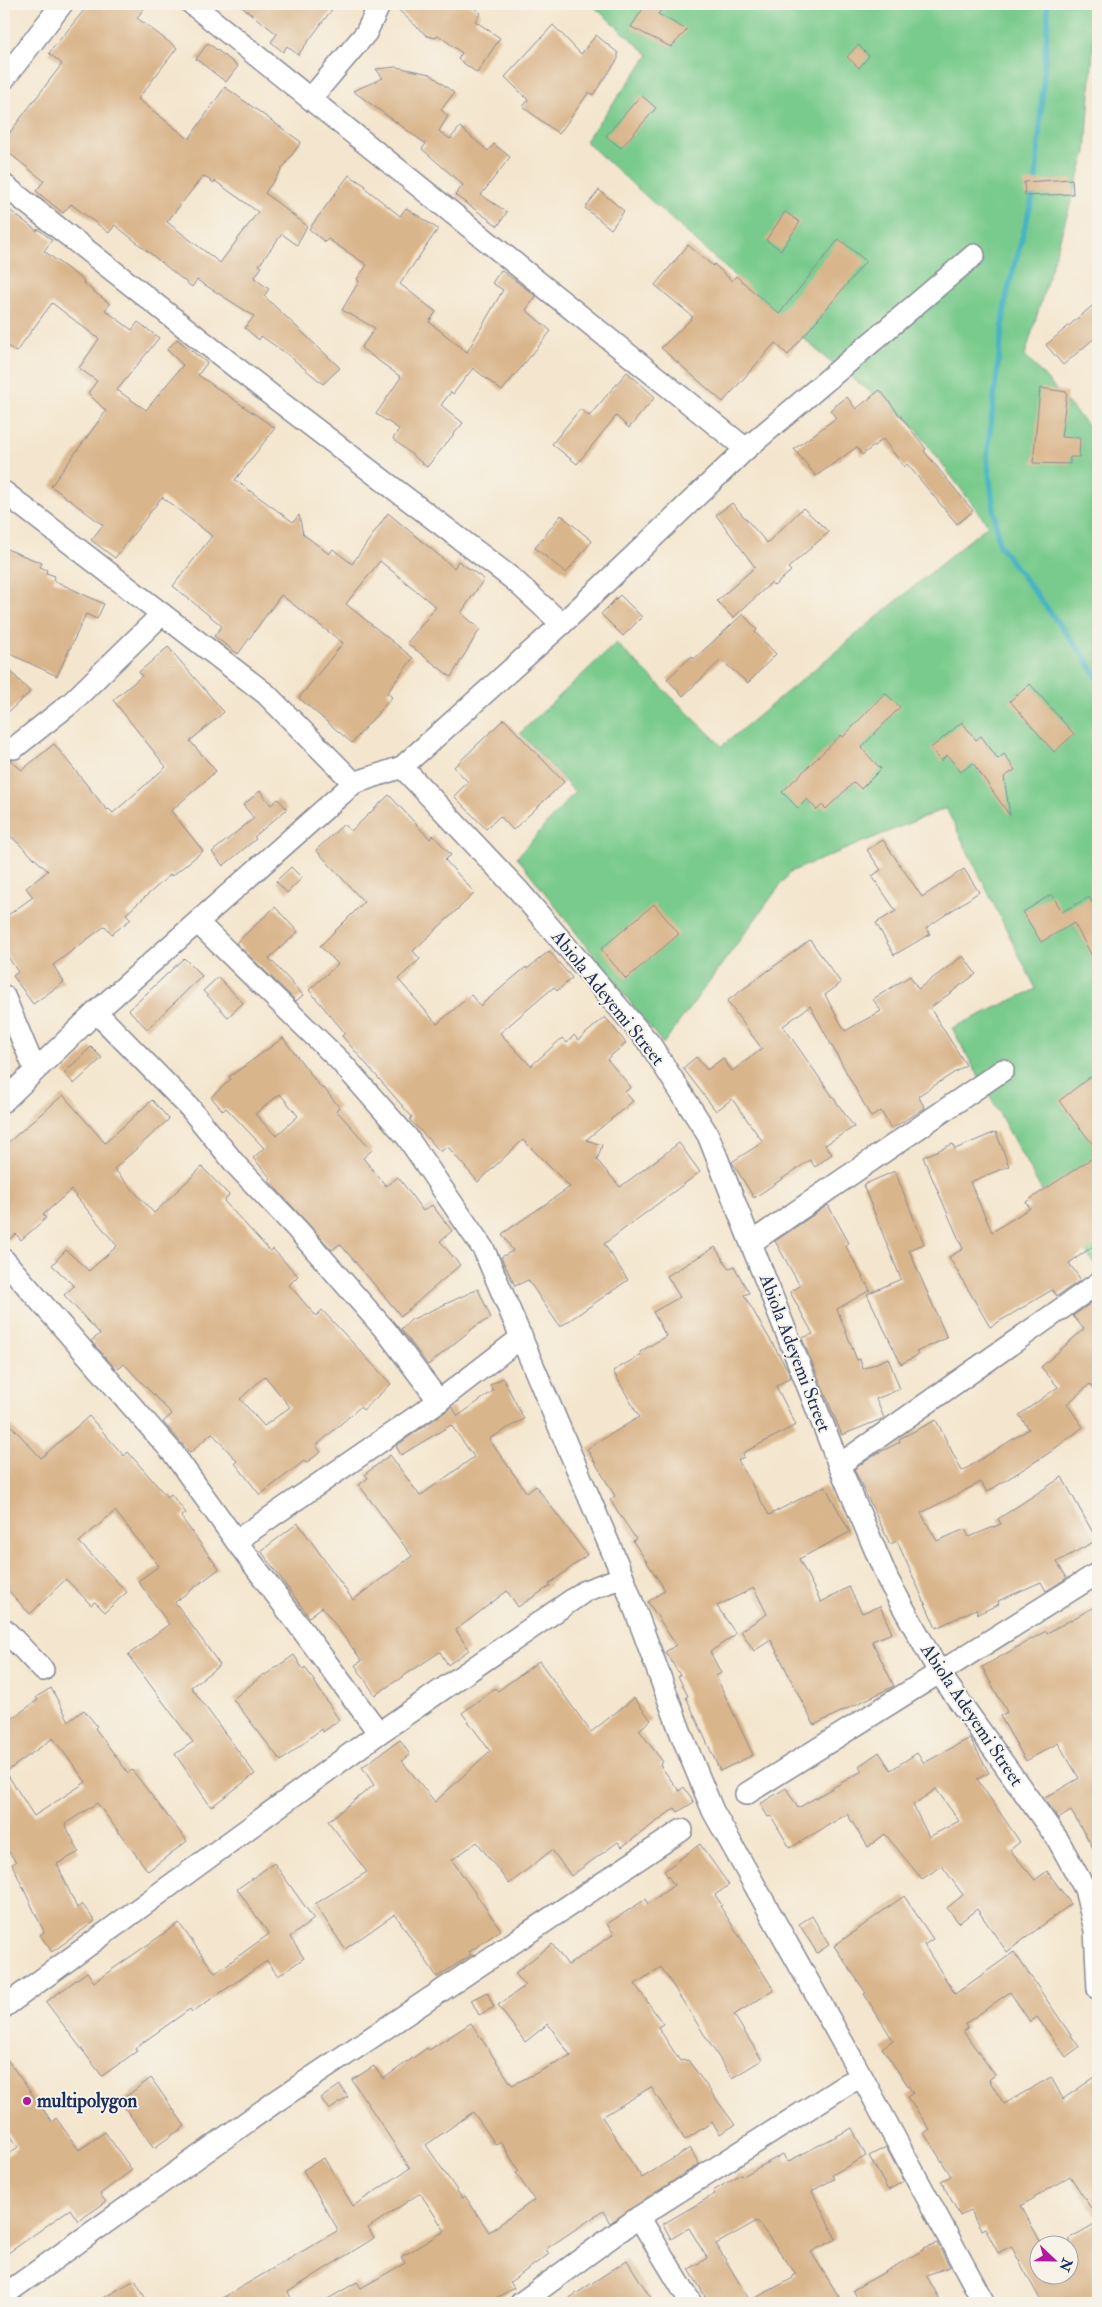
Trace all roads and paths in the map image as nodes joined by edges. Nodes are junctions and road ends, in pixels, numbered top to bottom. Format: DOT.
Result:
graph roads {
  1 [pos="62,4"];
  2 [pos="192,4"];
  3 [pos="380,4"];
  4 [pos="4,79"];
  5 [pos="311,98"];
  6 [pos="4,185"];
  7 [pos="974,255"];
  8 [pos="746,450"];
  9 [pos="4,492"];
  10 [pos="162,614"];
  11 [pos="562,624"];
  12 [pos="14,748"];
  13 [pos="402,767"];
  14 [pos="354,783"];
  15 [pos="198,923"];
  16 [pos="4,996"];
  17 [pos="96,1012"];
  18 [pos="35,1070"];
  19 [pos="1003,1070"];
  20 [pos="4,1101"];
  21 [pos="752,1242"];
  22 [pos="4,1260"];
  23 [pos="1098,1284"];
  24 [pos="522,1337"];
  25 [pos="439,1401"];
  26 [pos="839,1465"];
  27 [pos="236,1541"];
  28 [pos="1098,1573"];
  29 [pos="623,1577"];
  30 [pos="4,1629"];
  31 [pos="44,1670"];
  32 [pos="940,1674"];
  33 [pos="379,1733"];
  34 [pos="746,1794"];
  35 [pos="682,1830"];
  36 [pos="1097,1930"];
  37 [pos="1098,1989"];
  38 [pos="4,2007"];
  39 [pos="862,2077"];
  40 [pos="639,2218"];
  41 [pos="4,2295"];
  42 [pos="520,2303"];
  43 [pos="691,2303"];
  44 [pos="984,2303"];
  1 -- 4 [label="street"];
  2 -- 5 [label="street"];
  3 -- 5 [label="street"];
  5 -- 8 [label="street"];
  6 -- 11 [label="street"];
  7 -- 8 [label="street"];
  8 -- 11 [label="street"];
  9 -- 10 [label="street"];
  10 -- 12 [label="street"];
  10 -- 14 [label="street"];
  11 -- 13 [label="street"];
  13 -- 14 [label="street"];
  13 -- 21 [label="street, Abiola Adeyemi Street"];
  14 -- 15 [label="street"];
  15 -- 17 [label="street"];
  15 -- 24 [label="street"];
  16 -- 18 [label="street"];
  17 -- 18 [label="street"];
  17 -- 25 [label="street"];
  18 -- 20 [label="street"];
  19 -- 21 [label="street"];
  21 -- 26 [label="street, Abiola Adeyemi Street"];
  22 -- 27 [label="street"];
  23 -- 26 [label="street"];
  24 -- 25 [label="street"];
  24 -- 29 [label="street"];
  25 -- 27 [label="street"];
  26 -- 32 [label="street, Abiola Adeyemi Street"];
  27 -- 33 [label="street"];
  28 -- 32 [label="street"];
  29 -- 33 [label="street"];
  29 -- 39 [label="street"];
  30 -- 31 [label="street"];
  32 -- 34 [label="street"];
  32 -- 36 [label="street, Abiola Adeyemi Street"];
  33 -- 38 [label="street"];
  35 -- 41 [label="street"];
  36 -- 37 [label="street, Abiola Adeyemi Street"];
  39 -- 40 [label="street"];
  39 -- 44 [label="street"];
  40 -- 42 [label="street"];
  40 -- 43 [label="street"];
}
